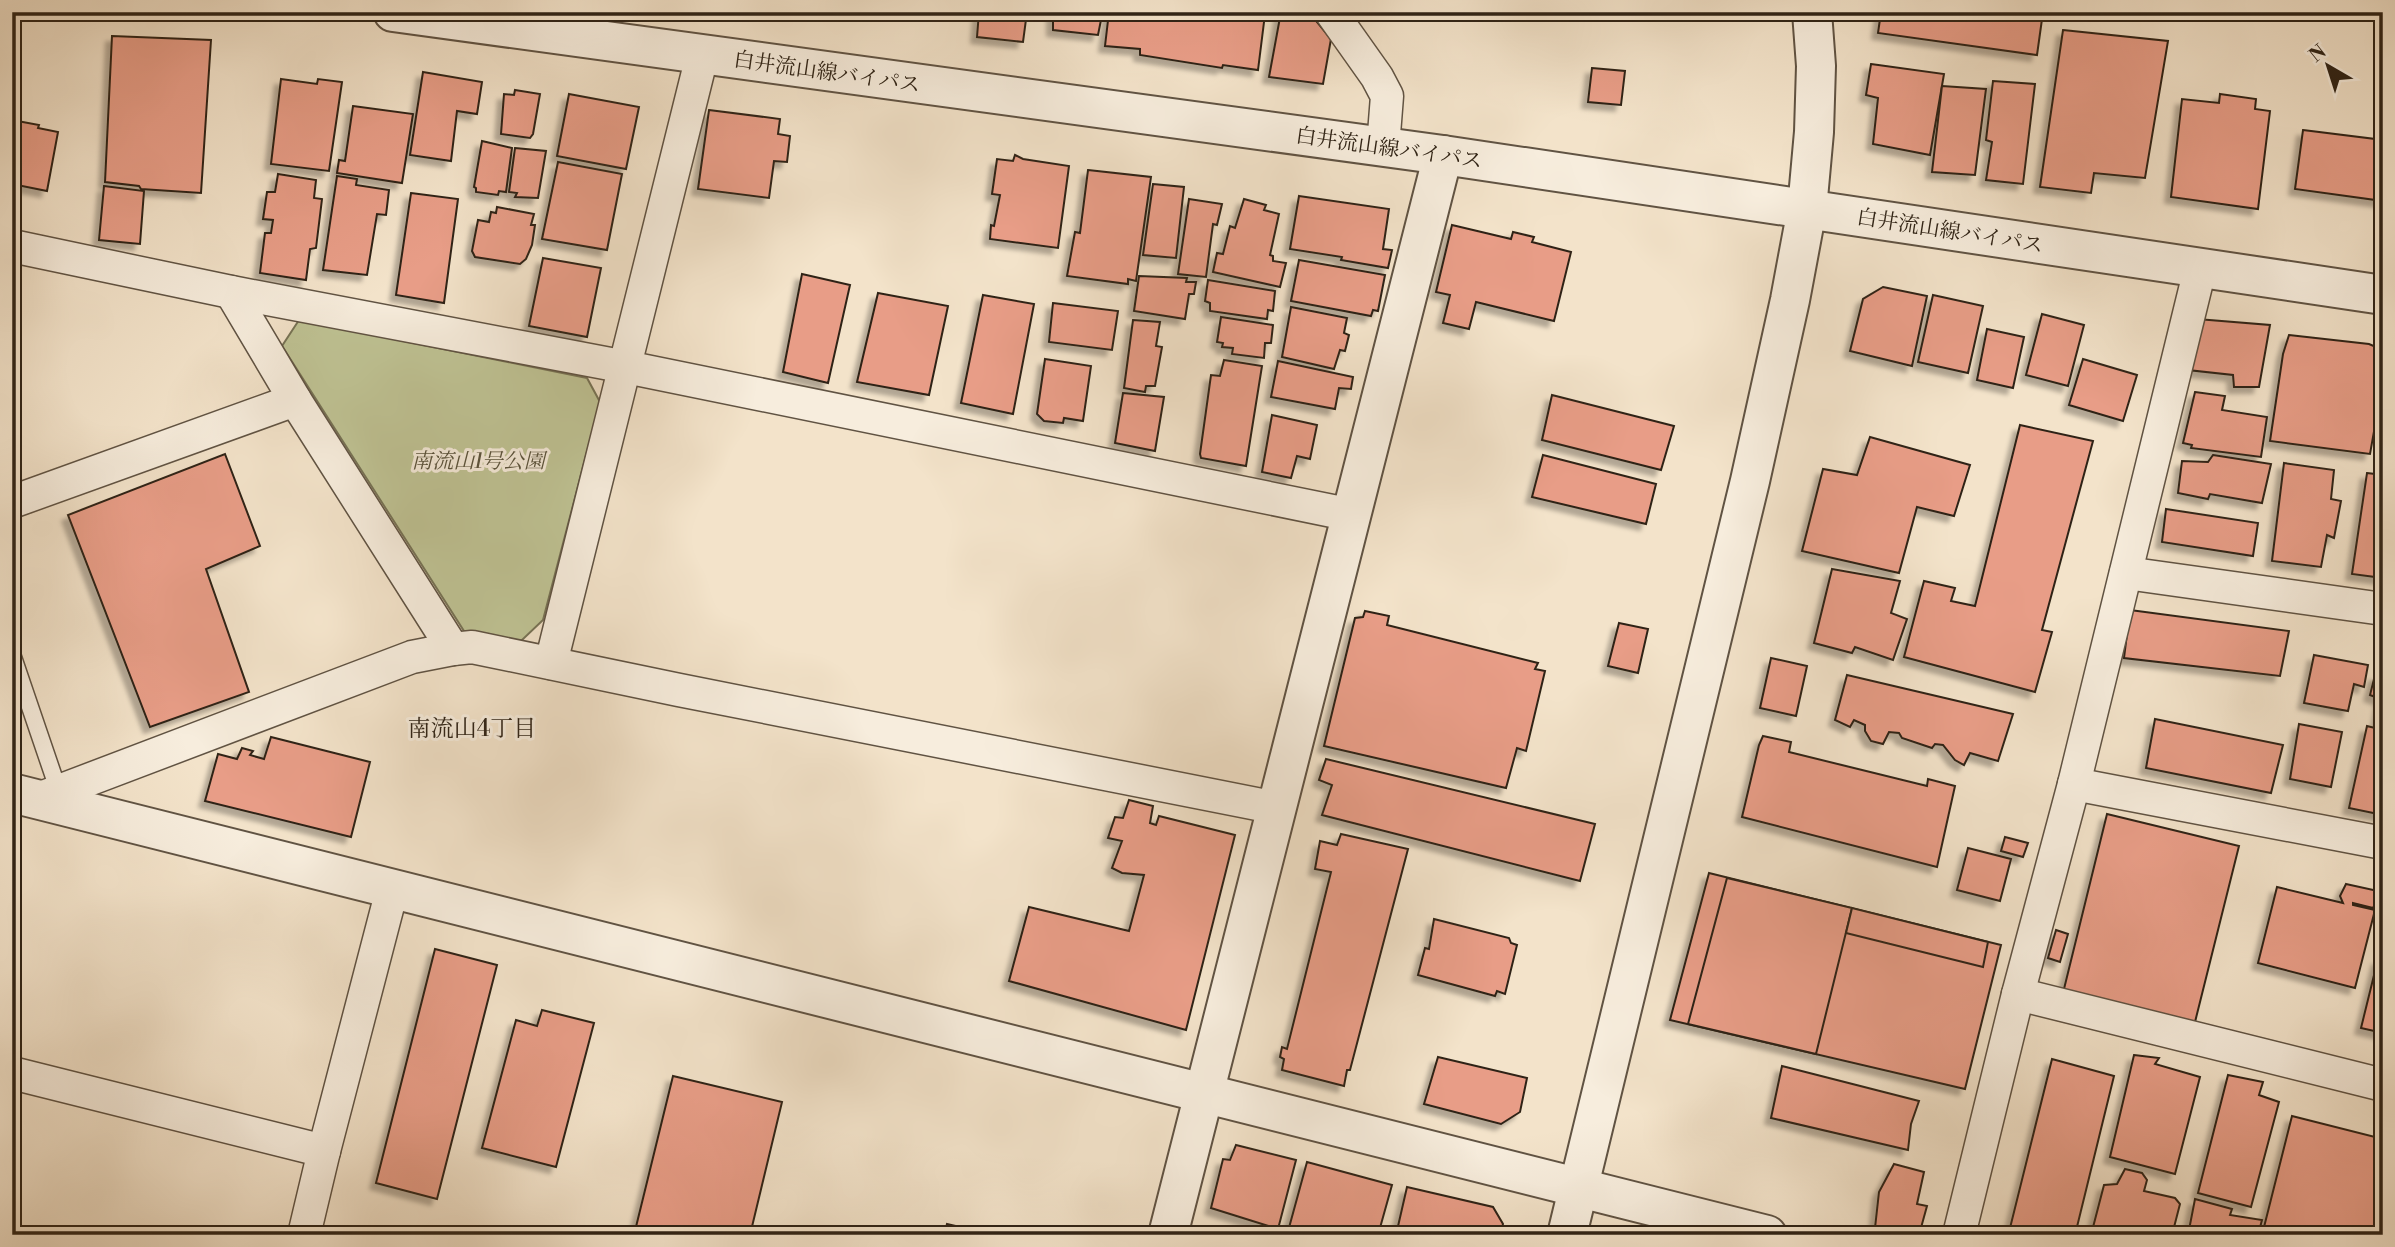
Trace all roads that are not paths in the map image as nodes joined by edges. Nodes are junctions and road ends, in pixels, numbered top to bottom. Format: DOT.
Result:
graph roads {
  1 [pos="393,12"];
  2 [pos="1331,12"];
  3 [pos="1812,12"];
  4 [pos="702,56"];
  5 [pos="1383,148"];
  6 [pos="1443,155"];
  7 [pos="1807,209"];
  8 [pos="12,246"];
  9 [pos="2200,269"];
  10 [pos="231,292"];
  11 [pos="2383,295"];
  12 [pos="626,367"];
  13 [pos="295,400"];
  14 [pos="12,502"];
  15 [pos="1352,515"];
  16 [pos="2126,573"];
  17 [pos="2383,609"];
  18 [pos="453,649"];
  19 [pos="12,654"];
  20 [pos="551,663"];
  21 [pos="2074,784"];
  22 [pos="36,795"];
  23 [pos="1277,808"];
  24 [pos="2383,843"];
  25 [pos="393,890"];
  26 [pos="2018,993"];
  27 [pos="12,1073"];
  28 [pos="2383,1085"];
  29 [pos="1203,1093"];
  30 [pos="324,1151"];
  31 [pos="1579,1188"];
  32 [pos="304,1235"];
  33 [pos="1168,1235"];
  34 [pos="1567,1235"];
  35 [pos="1767,1235"];
  36 [pos="1959,1235"];
  1 -- 4 [label="street, 白井流山線バイパス"];
  2 -- 5 [label="street"];
  3 -- 7 [label="street"];
  4 -- 5 [label="street, 白井流山線バイパス"];
  4 -- 12 [label="street"];
  5 -- 6 [label="street, 白井流山線バイパス"];
  6 -- 7 [label="street, 白井流山線バイパス"];
  6 -- 15 [label="street"];
  7 -- 9 [label="street, 白井流山線バイパス"];
  7 -- 31 [label="street"];
  8 -- 10 [label="street"];
  9 -- 11 [label="street, 白井流山線バイパス"];
  9 -- 16 [label="street"];
  10 -- 12 [label="street"];
  10 -- 13 [label="street"];
  12 -- 15 [label="street"];
  12 -- 20 [label="street"];
  13 -- 14 [label="street"];
  13 -- 18 [label="street"];
  15 -- 23 [label="street"];
  16 -- 17 [label="street"];
  16 -- 21 [label="street"];
  18 -- 20 [label="street"];
  18 -- 22 [label="street"];
  19 -- 22 [label="lane"];
  20 -- 23 [label="street"];
  21 -- 24 [label="street"];
  21 -- 26 [label="street"];
  22 -- 25 [label="street"];
  23 -- 29 [label="street"];
  25 -- 29 [label="street"];
  25 -- 30 [label="street"];
  26 -- 28 [label="street"];
  26 -- 36 [label="street"];
  27 -- 30 [label="street"];
  29 -- 31 [label="street"];
  29 -- 33 [label="street"];
  30 -- 32 [label="street"];
  31 -- 34 [label="street"];
  31 -- 35 [label="street"];
}
